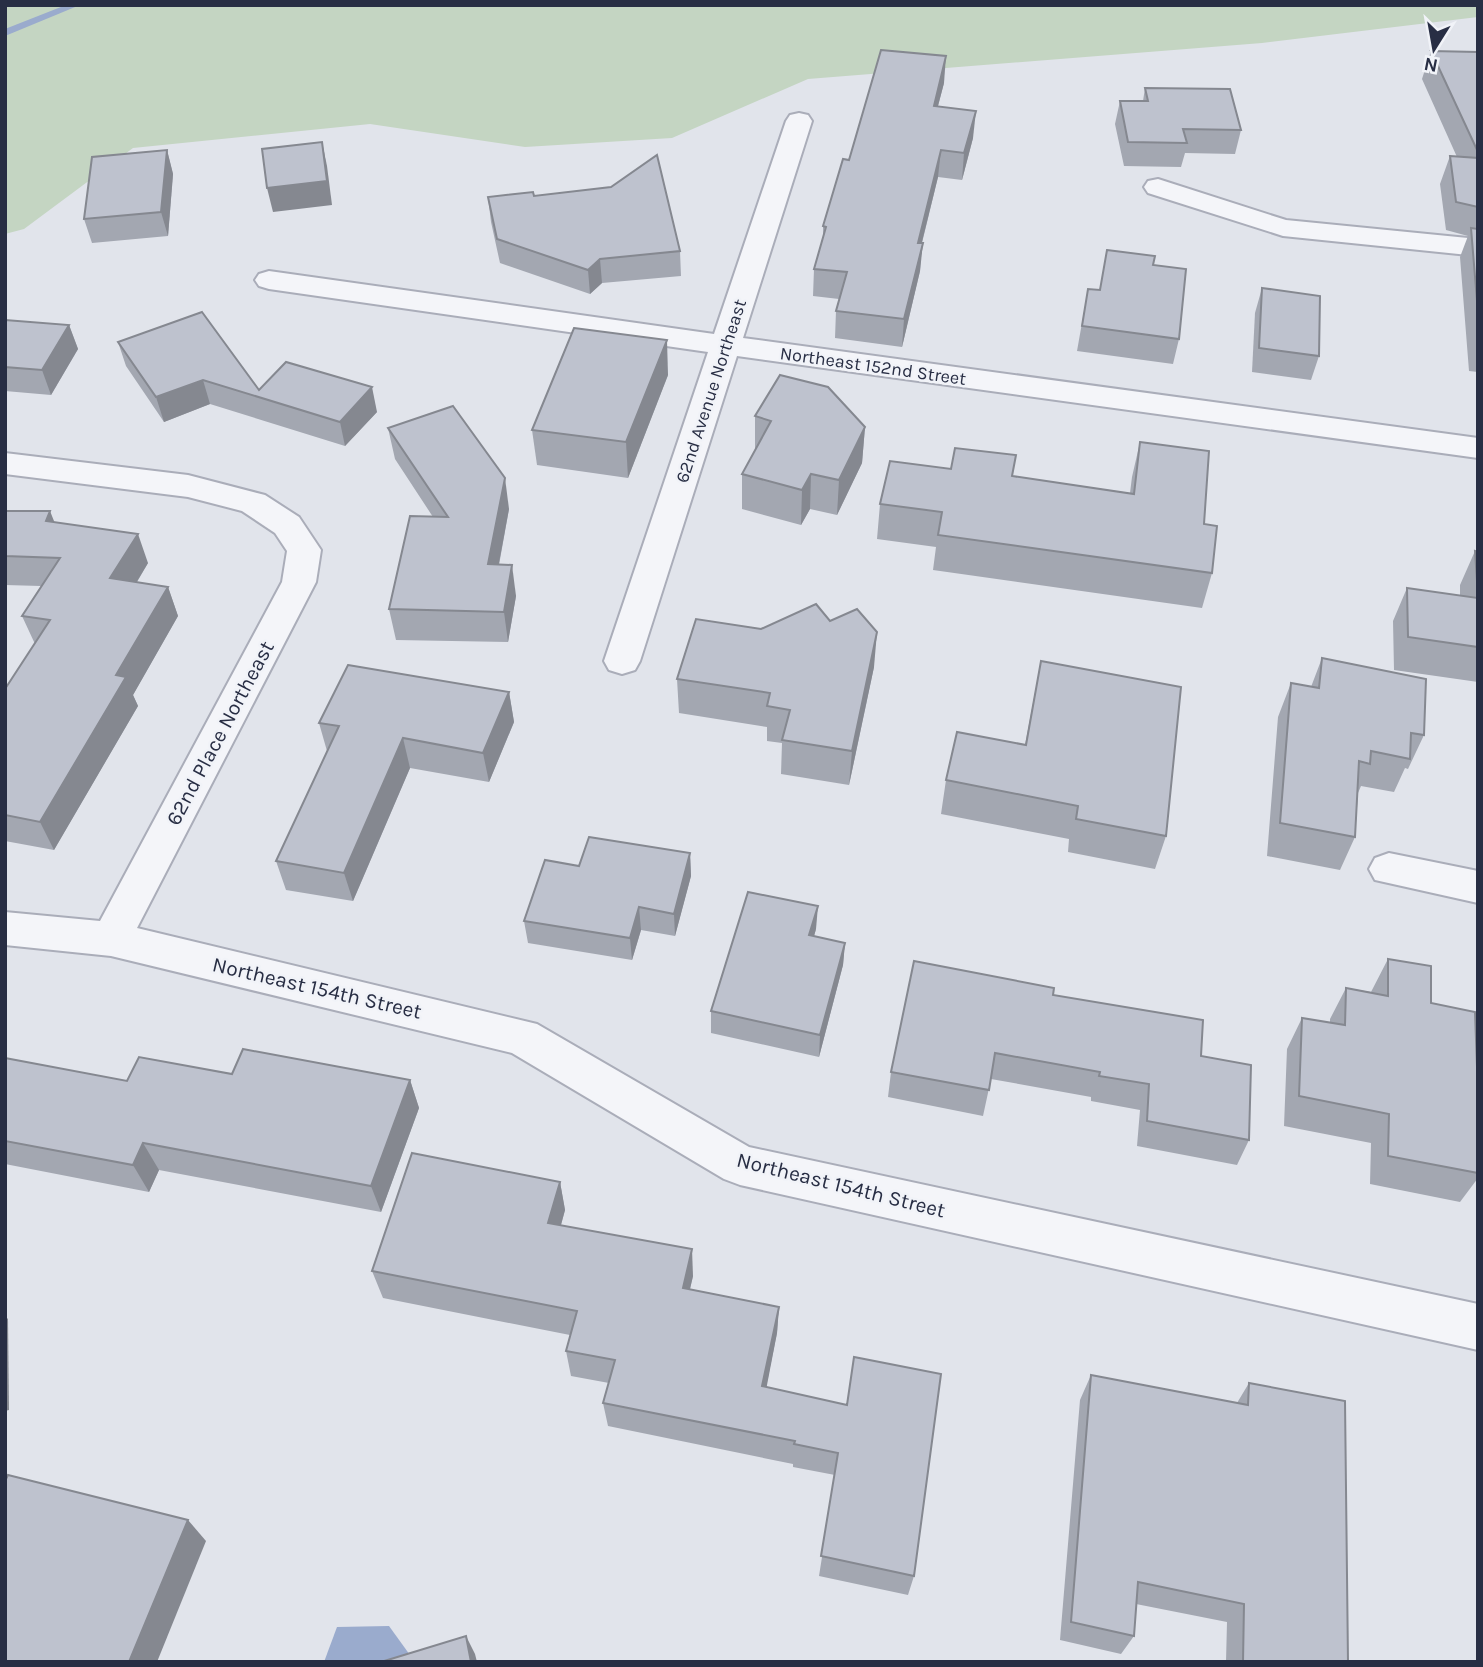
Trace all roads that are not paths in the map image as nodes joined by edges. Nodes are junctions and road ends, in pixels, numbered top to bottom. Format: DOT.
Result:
graph roads {
  1 [pos="799,121"];
  2 [pos="1158,187"];
  3 [pos="1478,248"];
  4 [pos="270,279"];
  5 [pos="726,345"];
  6 [pos="1478,448"];
  7 [pos="5,463"];
  8 [pos="622,661"];
  9 [pos="1388,869"];
  10 [pos="1478,887"];
  11 [pos="5,928"];
  12 [pos="111,939"];
  13 [pos="1478,1327"];
  1 -- 5 [label="street, 62nd Avenue Northeast"];
  2 -- 3 [label="street"];
  4 -- 5 [label="street, Northeast 152nd Street"];
  5 -- 6 [label="street, Northeast 152nd Street"];
  5 -- 8 [label="street, 62nd Avenue Northeast"];
  7 -- 12 [label="street, 62nd Place Northeast"];
  9 -- 10 [label="street"];
  11 -- 12 [label="street, Northeast 154th Street"];
  12 -- 13 [label="street, Northeast 154th Street"];
}
